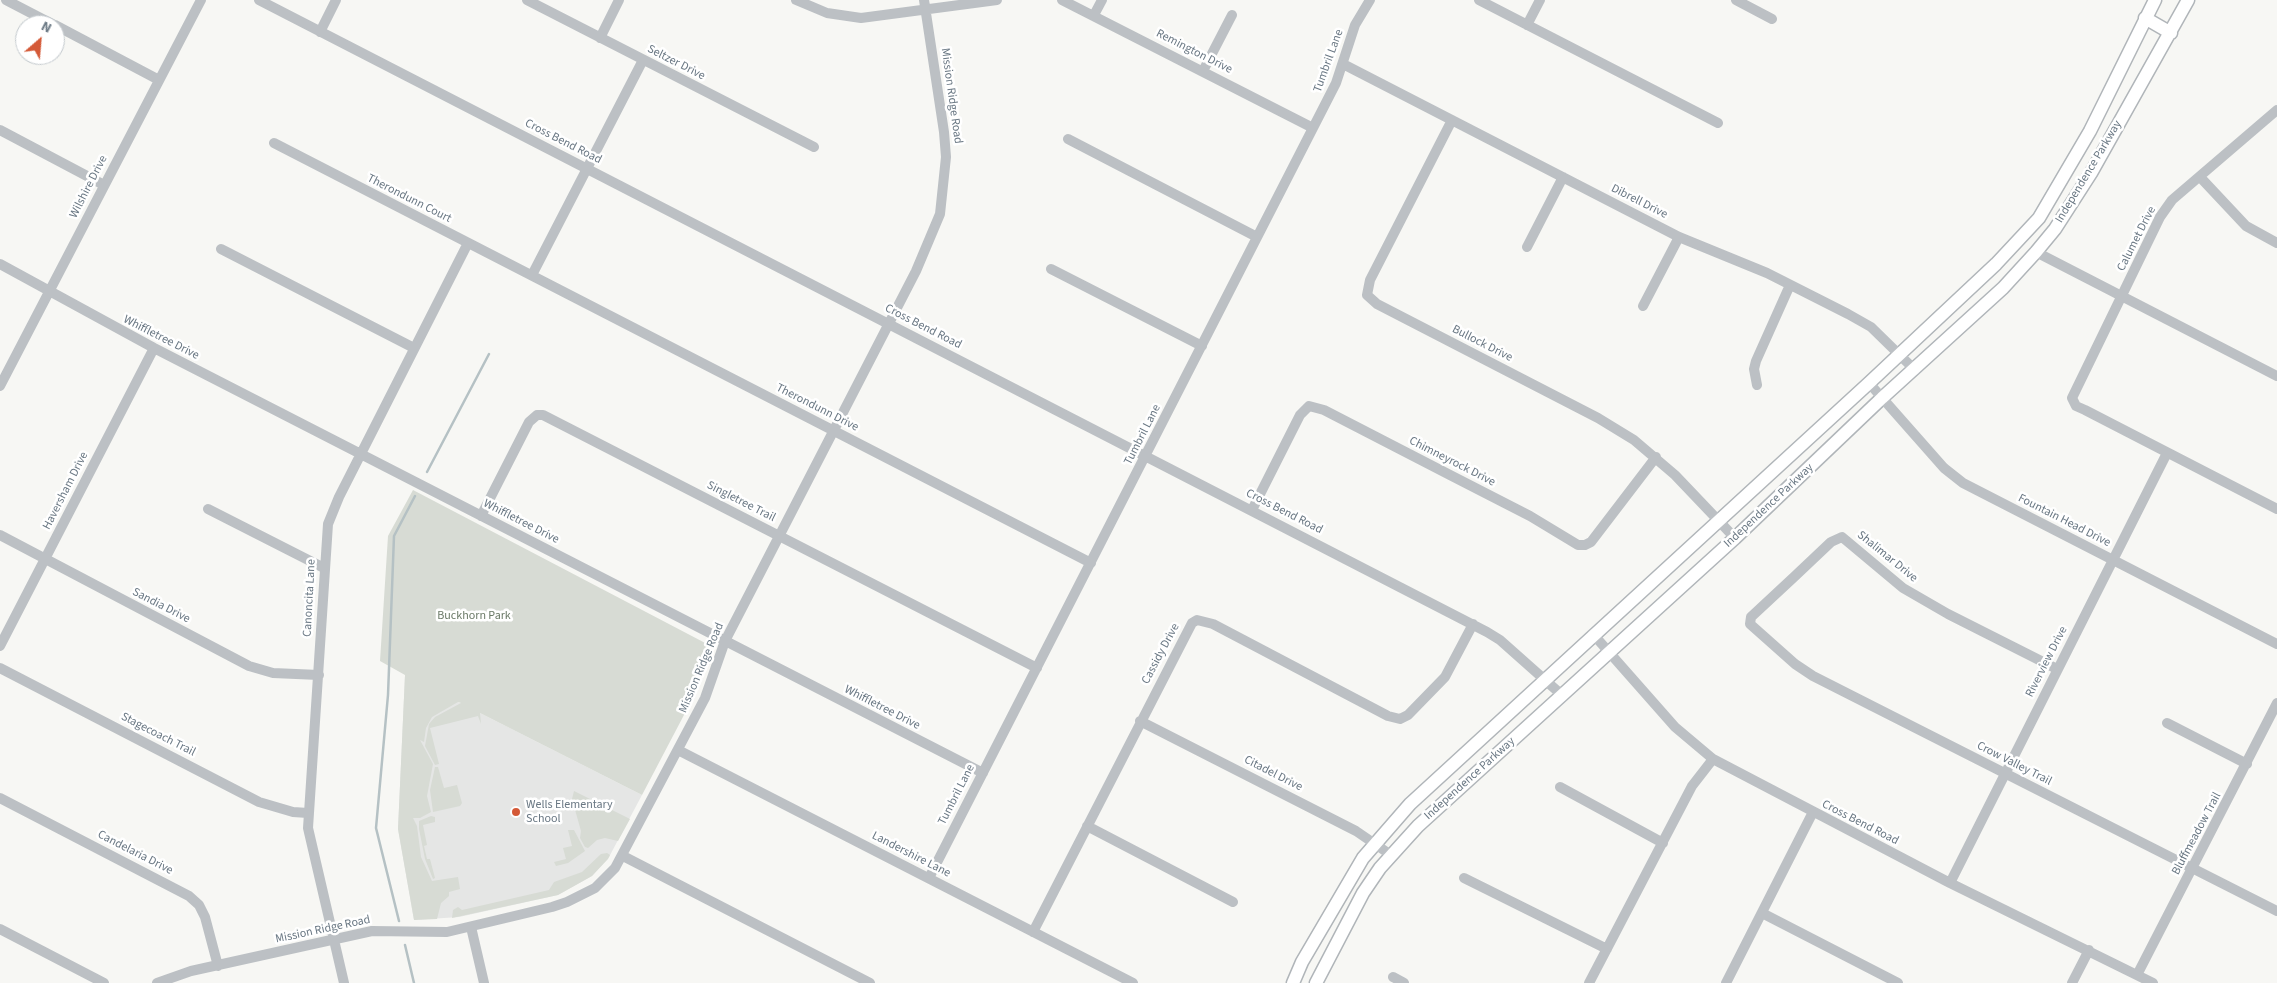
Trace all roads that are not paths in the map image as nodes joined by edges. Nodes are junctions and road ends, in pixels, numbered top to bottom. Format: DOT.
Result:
graph roads {
  1 [pos="6,0"];
  2 [pos="201,0"];
  3 [pos="259,0"];
  4 [pos="336,0"];
  5 [pos="527,0"];
  6 [pos="619,0"];
  7 [pos="796,0"];
  8 [pos="997,0"];
  9 [pos="1062,0"];
  10 [pos="1102,0"];
  11 [pos="1370,0"];
  12 [pos="1479,0"];
  13 [pos="1540,0"];
  14 [pos="1736,0"];
  15 [pos="2155,0"];
  16 [pos="2188,0"];
  17 [pos="925,5"];
  18 [pos="35,15"];
  19 [pos="1094,15"];
  20 [pos="1232,15"];
  21 [pos="2145,18"];
  22 [pos="1772,19"];
  23 [pos="1527,25"];
  24 [pos="65,31"];
  25 [pos="320,32"];
  26 [pos="2171,33"];
  27 [pos="600,38"];
  28 [pos="643,60"];
  29 [pos="1343,64"];
  30 [pos="1204,71"];
  31 [pos="159,80"];
  32 [pos="2277,110"];
  33 [pos="1452,120"];
  34 [pos="1718,123"];
  35 [pos="1313,128"];
  36 [pos="0,130"];
  37 [pos="1068,140"];
  38 [pos="274,143"];
  39 [pos="814,147"];
  40 [pos="587,169"];
  41 [pos="1563,177"];
  42 [pos="2200,177"];
  43 [pos="104,185"];
  44 [pos="1258,237"];
  45 [pos="1679,237"];
  46 [pos="2018,240"];
  47 [pos="468,243"];
  48 [pos="2277,243"];
  49 [pos="1527,247"];
  50 [pos="221,249"];
  51 [pos="2036,252"];
  52 [pos="0,264"];
  53 [pos="1051,269"];
  54 [pos="532,275"];
  55 [pos="1790,285"];
  56 [pos="51,290"];
  57 [pos="2122,297"];
  58 [pos="1643,306"];
  59 [pos="889,323"];
  60 [pos="1202,346"];
  61 [pos="154,348"];
  62 [pos="414,348"];
  63 [pos="1900,354"];
  64 [pos="1915,370"];
  65 [pos="2277,376"];
  66 [pos="1869,382"];
  67 [pos="1757,385"];
  68 [pos="0,386"];
  69 [pos="1882,398"];
  70 [pos="833,430"];
  71 [pos="2167,452"];
  72 [pos="360,454"];
  73 [pos="1146,456"];
  74 [pos="1656,457"];
  75 [pos="208,509"];
  76 [pos="2277,509"];
  77 [pos="1252,510"];
  78 [pos="481,516"];
  79 [pos="1718,520"];
  80 [pos="0,535"];
  81 [pos="779,535"];
  82 [pos="1735,538"];
  83 [pos="45,560"];
  84 [pos="2113,560"];
  85 [pos="1091,563"];
  86 [pos="324,568"];
  87 [pos="1473,624"];
  88 [pos="1750,624"];
  89 [pos="1593,634"];
  90 [pos="725,641"];
  91 [pos="2277,644"];
  92 [pos="0,646"];
  93 [pos="1610,652"];
  94 [pos="0,668"];
  95 [pos="1036,668"];
  96 [pos="2057,669"];
  97 [pos="319,675"];
  98 [pos="1544,679"];
  99 [pos="1563,696"];
  100 [pos="2277,703"];
  101 [pos="1140,720"];
  102 [pos="2168,723"];
  103 [pos="678,750"];
  104 [pos="1713,759"];
  105 [pos="2247,764"];
  106 [pos="982,774"];
  107 [pos="2004,774"];
  108 [pos="1560,787"];
  109 [pos="0,798"];
  110 [pos="1813,812"];
  111 [pos="308,813"];
  112 [pos="1087,826"];
  113 [pos="1375,842"];
  114 [pos="1663,843"];
  115 [pos="1390,855"];
  116 [pos="623,856"];
  117 [pos="2193,868"];
  118 [pos="929,878"];
  119 [pos="1464,878"];
  120 [pos="1950,883"];
  121 [pos="1233,902"];
  122 [pos="2277,911"];
  123 [pos="1762,913"];
  124 [pos="470,927"];
  125 [pos="0,929"];
  126 [pos="1033,932"];
  127 [pos="333,939"];
  128 [pos="1607,949"];
  129 [pos="2089,950"];
  130 [pos="218,966"];
  131 [pos="2137,975"];
  132 [pos="1393,977"];
  133 [pos="104,983"];
  134 [pos="157,983"];
  135 [pos="344,983"];
  136 [pos="484,983"];
  137 [pos="870,983"];
  138 [pos="1133,983"];
  139 [pos="1293,983"];
  140 [pos="1316,983"];
  141 [pos="1404,983"];
  142 [pos="1590,983"];
  143 [pos="1726,983"];
  144 [pos="1898,983"];
  145 [pos="2072,983"];
  146 [pos="2152,983"];
  1 -- 18 [label="street"];
  2 -- 31 [label="street, Wilshire Drive"];
  3 -- 25 [label="street, Cross Bend Road"];
  4 -- 25 [label="street"];
  5 -- 27 [label="street, Seltzer Drive"];
  6 -- 27 [label="street"];
  7 -- 17 [label="street"];
  8 -- 17 [label="street"];
  9 -- 19 [label="street, Remington Drive"];
  10 -- 19 [label="street"];
  11 -- 29 [label="street, Tumbril Lane"];
  12 -- 23 [label="street"];
  13 -- 23 [label="street"];
  14 -- 22 [label="street"];
  15 -- 21 [label="main road, Independence Parkway"];
  16 -- 26 [label="main road, Independence Parkway"];
  17 -- 59 [label="street, Mission Ridge Road"];
  19 -- 30 [label="street, Remington Drive"];
  20 -- 30 [label="street"];
  21 -- 26 [label="main road"];
  21 -- 46 [label="main road, Independence Parkway"];
  23 -- 34 [label="street"];
  24 -- 31 [label="street"];
  25 -- 40 [label="street, Cross Bend Road"];
  26 -- 51 [label="main road, Independence Parkway"];
  27 -- 28 [label="street, Seltzer Drive"];
  28 -- 39 [label="street, Seltzer Drive"];
  28 -- 40 [label="street"];
  29 -- 33 [label="street, Dibrell Drive"];
  29 -- 35 [label="street, Tumbril Lane"];
  30 -- 35 [label="street, Remington Drive"];
  31 -- 43 [label="street, Wilshire Drive"];
  32 -- 42 [label="street, Calumet Drive"];
  33 -- 41 [label="street, Dibrell Drive"];
  33 -- 74 [label="street, Bullock Drive"];
  35 -- 44 [label="street, Tumbril Lane"];
  36 -- 43 [label="street"];
  37 -- 44 [label="street"];
  38 -- 47 [label="street, Therondunn Court"];
  40 -- 54 [label="street"];
  40 -- 59 [label="street, Cross Bend Road"];
  41 -- 45 [label="street, Dibrell Drive"];
  41 -- 49 [label="street"];
  42 -- 48 [label="street"];
  42 -- 57 [label="street, Calumet Drive"];
  43 -- 56 [label="street, Wilshire Drive"];
  44 -- 60 [label="street, Tumbril Lane"];
  45 -- 55 [label="street, Dibrell Drive"];
  45 -- 58 [label="street"];
  46 -- 51 [label="main road"];
  46 -- 63 [label="main road, Independence Parkway"];
  47 -- 54 [label="street, Therondunn Court"];
  47 -- 62 [label="street, Canoncita Lane"];
  50 -- 62 [label="street"];
  51 -- 57 [label="street"];
  51 -- 64 [label="main road, Independence Parkway"];
  52 -- 56 [label="street, Whiffletree Drive"];
  53 -- 60 [label="street"];
  54 -- 70 [label="street, Therondunn Drive"];
  55 -- 63 [label="street, Dibrell Drive"];
  55 -- 67 [label="street"];
  56 -- 61 [label="street, Whiffletree Drive"];
  56 -- 68 [label="street, Wilshire Drive"];
  57 -- 65 [label="street"];
  57 -- 71 [label="street, Calumet Drive"];
  59 -- 70 [label="street, Mission Ridge Road"];
  59 -- 73 [label="street, Cross Bend Road"];
  60 -- 73 [label="street, Tumbril Lane"];
  61 -- 72 [label="street, Whiffletree Drive"];
  61 -- 83 [label="street, Haversham Drive"];
  62 -- 72 [label="street, Canoncita Lane"];
  63 -- 64 [label="street, Dibrell Drive"];
  63 -- 66 [label="main road, Independence Parkway"];
  64 -- 69 [label="main road, Independence Parkway"];
  66 -- 69 [label="street, Fountain Head Drive"];
  66 -- 79 [label="main road, Independence Parkway"];
  69 -- 82 [label="main road, Independence Parkway"];
  69 -- 84 [label="street, Fountain Head Drive"];
  70 -- 81 [label="street, Mission Ridge Road"];
  70 -- 85 [label="street, Therondunn Drive"];
  71 -- 76 [label="street"];
  71 -- 84 [label="street, Riverview Drive"];
  72 -- 78 [label="street, Whiffletree Drive"];
  72 -- 86 [label="street, Canoncita Lane"];
  73 -- 77 [label="street, Cross Bend Road"];
  73 -- 85 [label="street, Tumbril Lane"];
  74 -- 77 [label="street, Chimneyrock Drive"];
  74 -- 79 [label="street, Bullock Drive"];
  75 -- 86 [label="street"];
  77 -- 87 [label="street, Cross Bend Road"];
  78 -- 81 [label="street, Singletree Trail"];
  78 -- 90 [label="street, Whiffletree Drive"];
  79 -- 82 [label="street, Bullock Drive"];
  79 -- 89 [label="main road, Independence Parkway"];
  80 -- 83 [label="street, Sandia Drive"];
  81 -- 90 [label="street, Mission Ridge Road"];
  81 -- 95 [label="street, Singletree Trail"];
  82 -- 93 [label="main road, Independence Parkway"];
  83 -- 92 [label="street, Haversham Drive"];
  83 -- 97 [label="street, Sandia Drive"];
  84 -- 91 [label="street, Fountain Head Drive"];
  84 -- 96 [label="street, Riverview Drive"];
  85 -- 95 [label="street, Tumbril Lane"];
  86 -- 97 [label="street, Canoncita Lane"];
  87 -- 98 [label="street, Cross Bend Road"];
  87 -- 101 [label="street, Cassidy Drive"];
  88 -- 96 [label="street, Shalimar Drive"];
  88 -- 107 [label="street, Crow Valley Trail"];
  89 -- 93 [label="street, Cross Bend Road"];
  89 -- 98 [label="main road, Independence Parkway"];
  90 -- 103 [label="street, Mission Ridge Road"];
  90 -- 106 [label="street, Whiffletree Drive"];
  93 -- 99 [label="main road, Independence Parkway"];
  93 -- 104 [label="street, Cross Bend Road"];
  94 -- 111 [label="street, Stagecoach Trail"];
  95 -- 106 [label="street, Tumbril Lane"];
  96 -- 107 [label="street, Riverview Drive"];
  97 -- 111 [label="street, Canoncita Lane"];
  98 -- 99 [label="street, Cross Bend Road"];
  98 -- 113 [label="main road, Independence Parkway"];
  99 -- 115 [label="main road, Independence Parkway"];
  100 -- 105 [label="street, Bluffmeadow Trail"];
  101 -- 112 [label="street, Cassidy Drive"];
  101 -- 113 [label="street, Citadel Drive"];
  102 -- 105 [label="street"];
  103 -- 116 [label="street, Mission Ridge Road"];
  103 -- 118 [label="street, Landershire Lane"];
  104 -- 110 [label="street, Cross Bend Road"];
  104 -- 114 [label="street"];
  105 -- 117 [label="street, Bluffmeadow Trail"];
  106 -- 118 [label="street, Tumbril Lane"];
  107 -- 117 [label="street, Crow Valley Trail"];
  107 -- 120 [label="street, Riverview Drive"];
  108 -- 114 [label="street"];
  109 -- 130 [label="street, Candelaria Drive"];
  110 -- 120 [label="street, Cross Bend Road"];
  110 -- 123 [label="street"];
  111 -- 127 [label="street, Canoncita Lane"];
  112 -- 121 [label="street"];
  112 -- 126 [label="street, Cassidy Drive"];
  113 -- 115 [label="street, Citadel Drive"];
  113 -- 139 [label="main road, Independence Parkway"];
  114 -- 128 [label="street"];
  115 -- 140 [label="main road, Independence Parkway"];
  116 -- 124 [label="street, Mission Ridge Road"];
  116 -- 137 [label="street"];
  117 -- 122 [label="street, Crow Valley Trail"];
  117 -- 131 [label="street, Bluffmeadow Trail"];
  118 -- 126 [label="street, Landershire Lane"];
  119 -- 128 [label="street"];
  120 -- 129 [label="street, Cross Bend Road"];
  123 -- 143 [label="street"];
  123 -- 144 [label="street"];
  124 -- 127 [label="street, Mission Ridge Road"];
  124 -- 136 [label="street"];
  125 -- 133 [label="street"];
  126 -- 138 [label="street, Landershire Lane"];
  127 -- 130 [label="street, Mission Ridge Road"];
  127 -- 135 [label="street, Canoncita Lane"];
  128 -- 142 [label="street"];
  129 -- 131 [label="street, Cross Bend Road"];
  129 -- 145 [label="street"];
  130 -- 134 [label="street, Mission Ridge Road"];
  131 -- 146 [label="street, Cross Bend Road"];
  132 -- 141 [label="street"];
}
